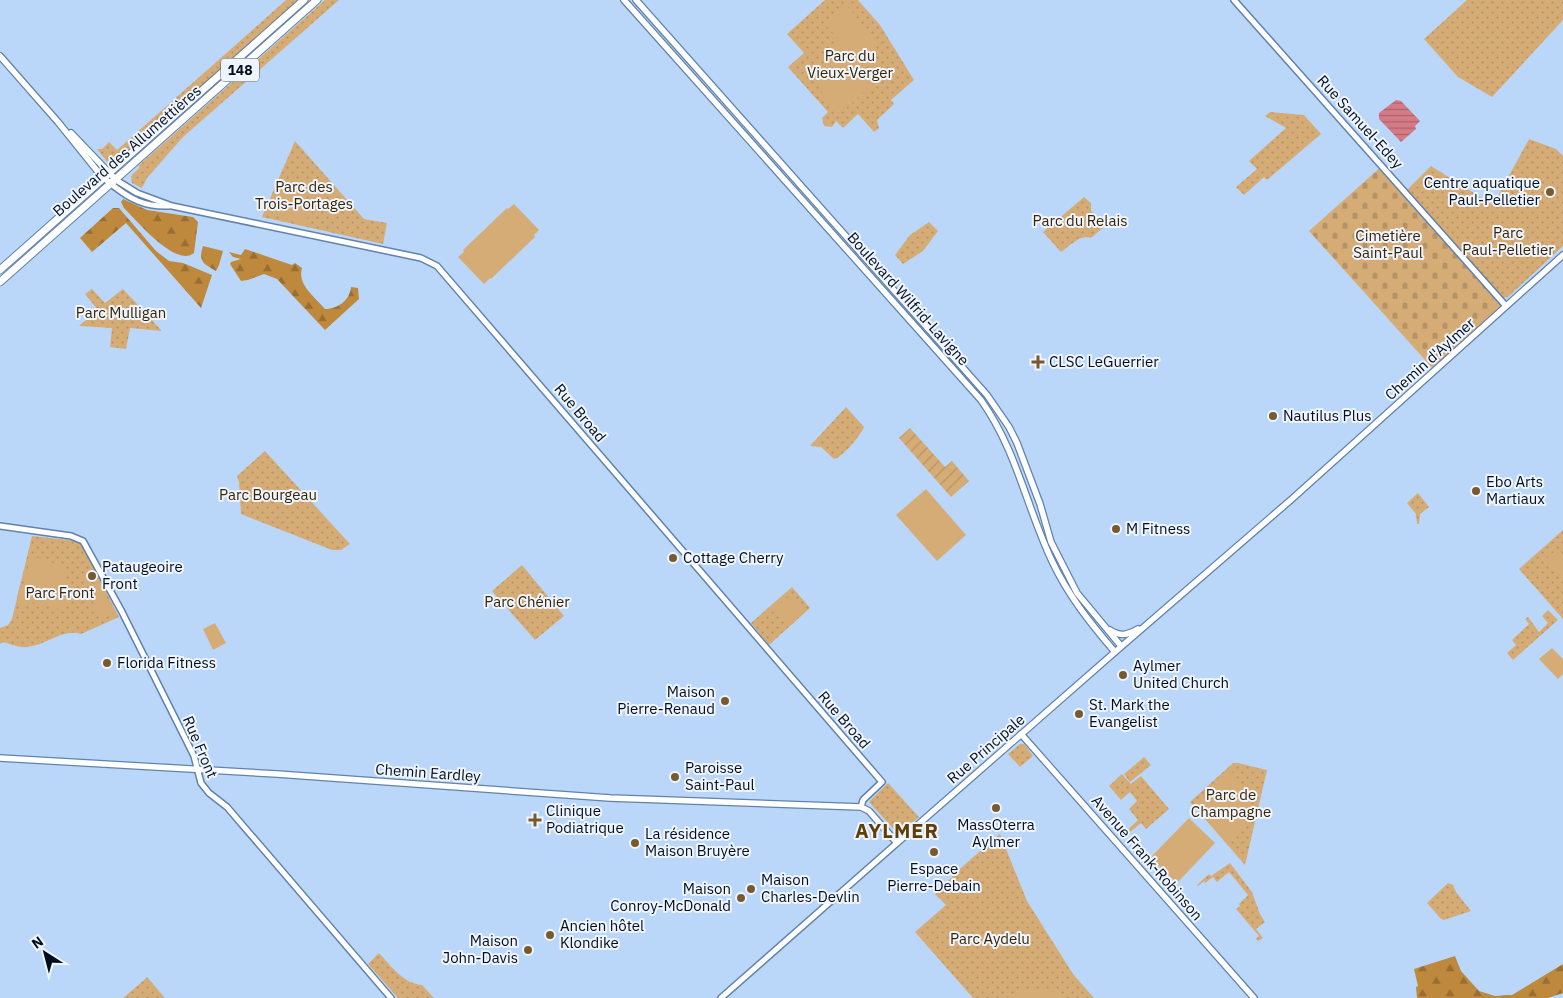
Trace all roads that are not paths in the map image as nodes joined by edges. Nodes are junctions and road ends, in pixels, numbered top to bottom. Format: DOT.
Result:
graph roads {
  1 [pos="304,0"];
  2 [pos="318,0"];
  3 [pos="624,0"];
  4 [pos="636,0"];
  5 [pos="1234,0"];
  6 [pos="0,56"];
  7 [pos="107,176"];
  8 [pos="113,182"];
  9 [pos="1563,255"];
  10 [pos="0,270"];
  11 [pos="0,282"];
  12 [pos="1506,306"];
  13 [pos="1268,520"];
  14 [pos="0,526"];
  15 [pos="1150,621"];
  16 [pos="1101,622"];
  17 [pos="1121,646"];
  18 [pos="1115,652"];
  19 [pos="1021,734"];
  20 [pos="0,758"];
  21 [pos="198,770"];
  22 [pos="858,807"];
  23 [pos="897,843"];
  24 [pos="391,998"];
  25 [pos="721,998"];
  26 [pos="1254,998"];
  1 -- 7 [label="highway, Boulevard des Allumettières / 148"];
  2 -- 8 [label="highway, Boulevard des Allumettières / 148"];
  3 -- 18 [label="main road, Boulevard Wilfrid-Lavigne"];
  4 -- 16 [label="main road, Boulevard Wilfrid-Lavigne"];
  5 -- 12 [label="street, Rue Samuel-Edey"];
  6 -- 7 [label="main road"];
  7 -- 8 [label="main road"];
  7 -- 10 [label="highway, Boulevard des Allumettières / 148"];
  8 -- 11 [label="highway, Boulevard des Allumettières / 148"];
  8 -- 22 [label="street, Rue Broad"];
  9 -- 12 [label="main road, Chemin d'Aylmer"];
  12 -- 13 [label="main road, Chemin d'Aylmer"];
  13 -- 15 [label="main road, Rue Principale"];
  14 -- 21 [label="street, Rue Front"];
  15 -- 16 [label="main road"];
  15 -- 17 [label="main road, Rue Principale"];
  16 -- 17 [label="main road, Boulevard Wilfrid-Lavigne"];
  17 -- 18 [label="main road, Rue Principale"];
  18 -- 19 [label="main road, Rue Principale"];
  19 -- 23 [label="main road, Rue Principale"];
  19 -- 26 [label="main road, Avenue Frank-Robinson"];
  20 -- 21 [label="main road, Chemin Eardley"];
  21 -- 22 [label="main road, Chemin Eardley"];
  21 -- 24 [label="street, Rue Front"];
  22 -- 23 [label="main road"];
  23 -- 25 [label="street, Rue Principale"];
}
